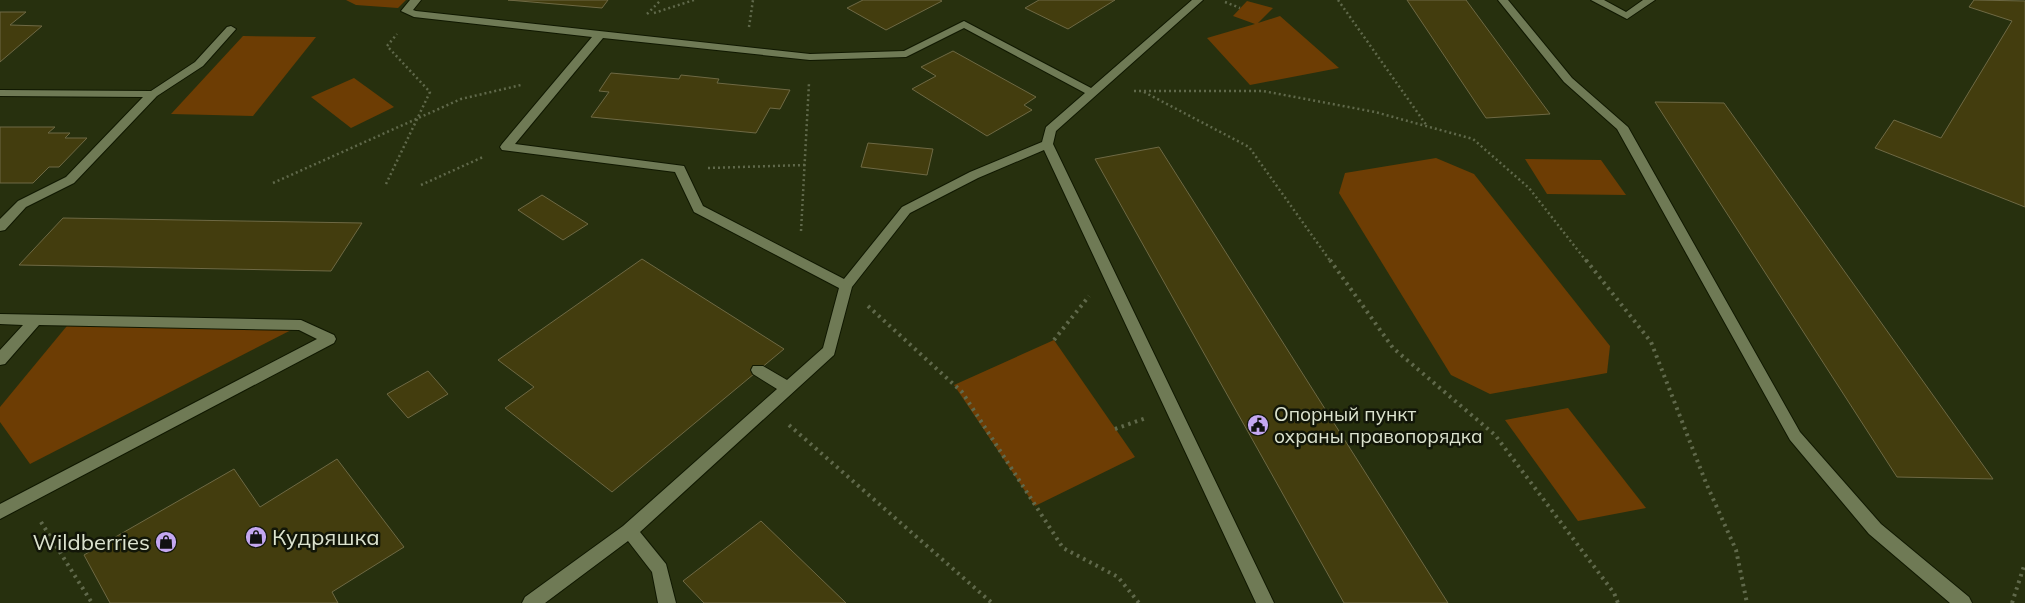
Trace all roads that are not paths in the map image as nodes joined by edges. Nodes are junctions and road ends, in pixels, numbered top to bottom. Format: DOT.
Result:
graph roads {
  1 [pos="416,0"];
  2 [pos="1198,0"];
  3 [pos="1503,0"];
  4 [pos="1596,0"];
  5 [pos="1650,0"];
  6 [pos="231,29"];
  7 [pos="600,34"];
  8 [pos="1095,91"];
  9 [pos="0,93"];
  10 [pos="153,94"];
  11 [pos="1048,144"];
  12 [pos="0,227"];
  13 [pos="846,286"];
  14 [pos="0,319"];
  15 [pos="34,320"];
  16 [pos="0,360"];
  17 [pos="758,370"];
  18 [pos="788,388"];
  19 [pos="0,512"];
  20 [pos="629,531"];
  21 [pos="531,603"];
  22 [pos="667,603"];
  23 [pos="1265,603"];
  24 [pos="1963,603"];
  1 -- 7 [label="lane"];
  2 -- 8 [label="lane"];
  3 -- 24 [label="lane"];
  4 -- 5 [label="lane"];
  6 -- 10 [label="lane"];
  7 -- 8 [label="lane"];
  7 -- 13 [label="lane"];
  8 -- 11 [label="lane"];
  9 -- 10 [label="lane"];
  10 -- 12 [label="lane"];
  11 -- 13 [label="lane"];
  11 -- 23 [label="lane"];
  13 -- 18 [label="lane"];
  14 -- 15 [label="lane"];
  15 -- 16 [label="lane"];
  15 -- 19 [label="lane"];
  17 -- 18 [label="lane"];
  18 -- 20 [label="lane"];
  20 -- 21 [label="lane"];
  20 -- 22 [label="lane"];
}
